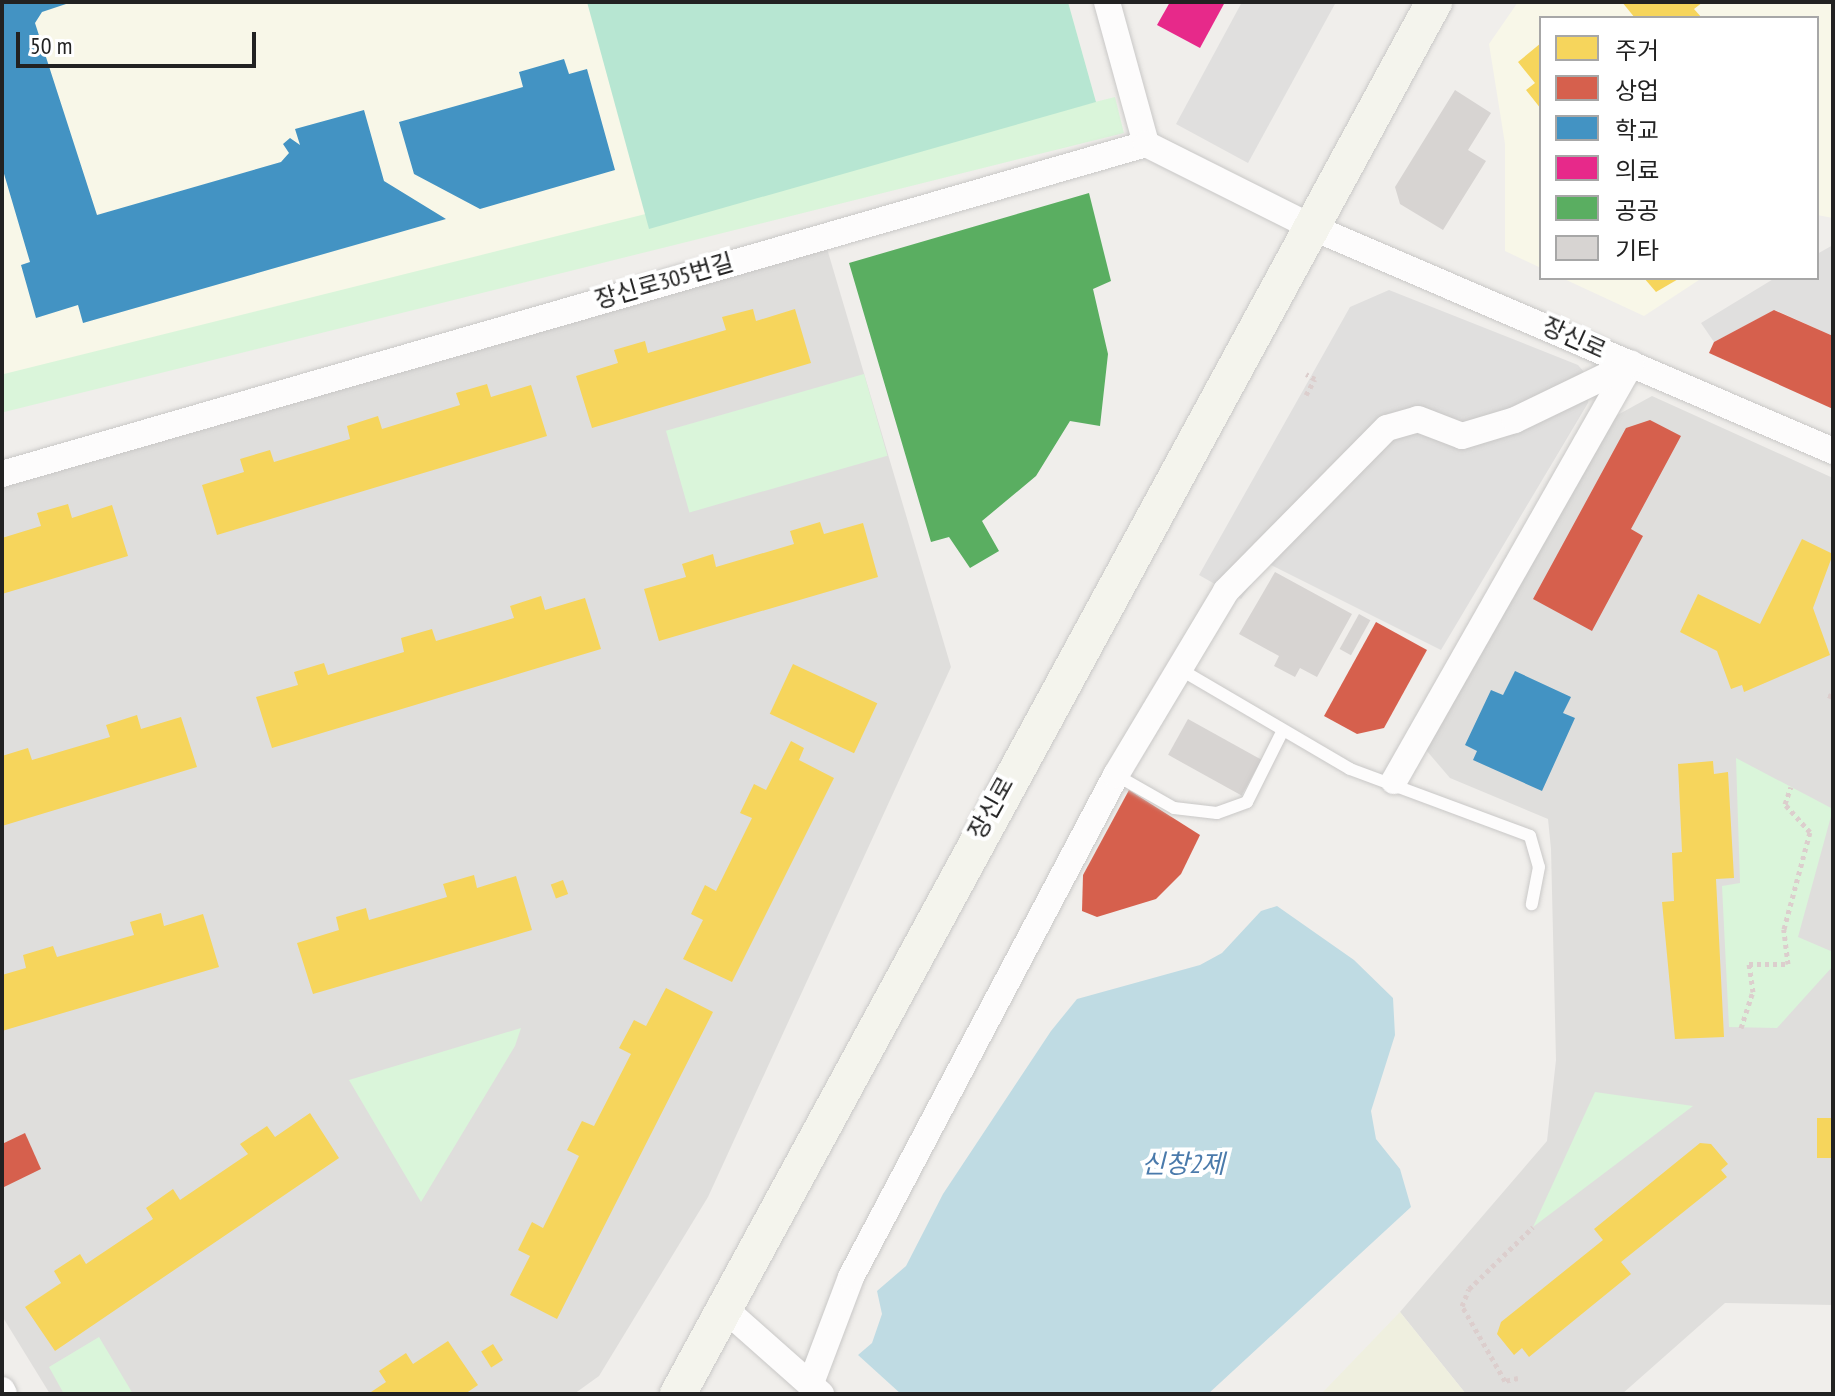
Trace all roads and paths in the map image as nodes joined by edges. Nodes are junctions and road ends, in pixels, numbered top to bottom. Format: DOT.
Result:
graph roads {
  1 [pos="1107,2"];
  2 [pos="1434,2"];
  3 [pos="1146,144"];
  4 [pos="1314,228"];
  5 [pos="1631,364"];
  6 [pos="1306,374"];
  7 [pos="1306,395"];
  8 [pos="1833,451"];
  9 [pos="2,474"];
  10 [pos="1178,668"];
  11 [pos="1282,732"];
  12 [pos="1116,775"];
  13 [pos="1394,781"];
  14 [pos="1791,787"];
  15 [pos="1532,904"];
  16 [pos="1741,1028"];
  17 [pos="1533,1227"];
  18 [pos="726,1310"];
  19 [pos="1518,1378"];
  20 [pos="816,1388"];
  21 [pos="678,1394"];
  1 -- 3 [label="street"];
  2 -- 4 [label="main road, 장신로"];
  3 -- 4 [label="street"];
  3 -- 9 [label="street, 장신로305번길"];
  4 -- 5 [label="street, 장신로"];
  4 -- 18 [label="main road, 장신로"];
  5 -- 8 [label="street, 장신로"];
  5 -- 10 [label="street"];
  5 -- 13 [label="street"];
  6 -- 7 [label="path"];
  10 -- 11 [label="lane"];
  10 -- 12 [label="street"];
  11 -- 12 [label="lane"];
  11 -- 13 [label="lane"];
  12 -- 20 [label="street"];
  13 -- 15 [label="lane"];
  14 -- 16 [label="path"];
  17 -- 19 [label="path"];
  18 -- 20 [label="street"];
  18 -- 21 [label="main road, 장신로"];
}
